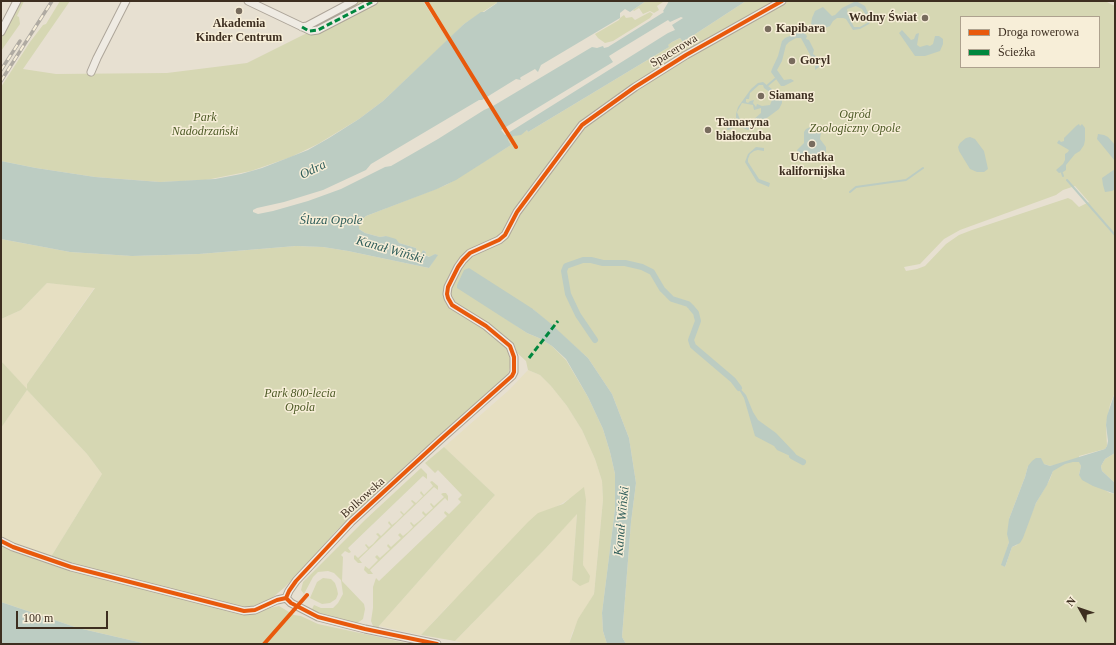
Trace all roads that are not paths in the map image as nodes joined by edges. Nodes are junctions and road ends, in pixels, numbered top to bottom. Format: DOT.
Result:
graph roads {
  1 [pos="17,1"];
  2 [pos="126,1"];
  3 [pos="248,1"];
  4 [pos="354,1"];
  5 [pos="374,1"];
  6 [pos="782,1"];
  7 [pos="302,27"];
  8 [pos="1,32"];
  9 [pos="91,72"];
  10 [pos="514,357"];
  11 [pos="1,541"];
  12 [pos="286,598"];
  13 [pos="437,644"];
  1 -- 8 [label="street"];
  2 -- 9 [label="street"];
  3 -- 7 [label="street"];
  4 -- 7 [label="street"];
  5 -- 7 [label="street"];
  6 -- 10 [label="street, Spacerowa"];
  10 -- 12 [label="street, Bolkowska"];
  11 -- 12 [label="street"];
  12 -- 13 [label="street"];
}
